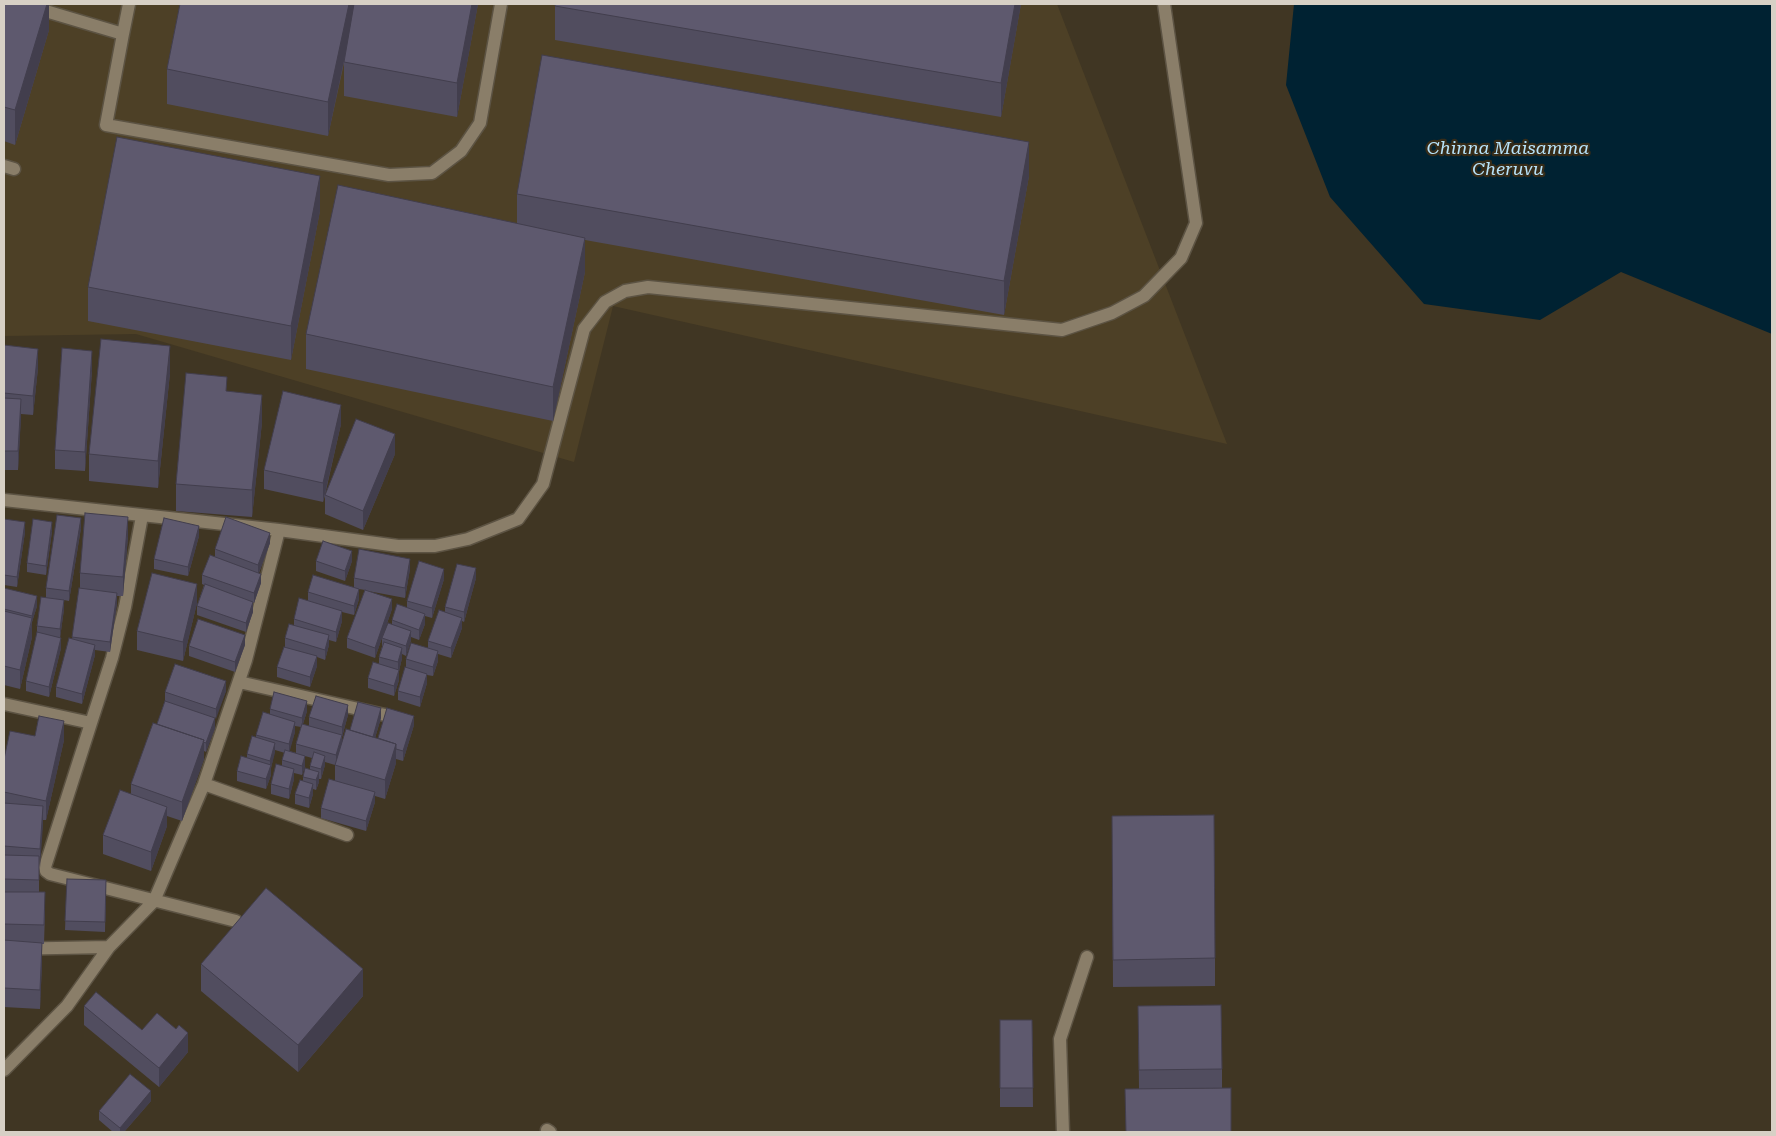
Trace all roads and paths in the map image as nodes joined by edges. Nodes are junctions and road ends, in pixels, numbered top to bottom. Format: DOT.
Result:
graph roads {
  1 [pos="22,4"];
  2 [pos="129,4"];
  3 [pos="500,4"];
  4 [pos="1164,4"];
  5 [pos="123,34"];
  6 [pos="4,500"];
  7 [pos="142,516"];
  8 [pos="279,530"];
  9 [pos="239,682"];
  10 [pos="4,704"];
  11 [pos="385,715"];
  12 [pos="91,723"];
  13 [pos="204,784"];
  14 [pos="347,835"];
  15 [pos="154,901"];
  16 [pos="236,921"];
  17 [pos="109,948"];
  18 [pos="4,949"];
  19 [pos="1087,957"];
  20 [pos="4,1070"];
  21 [pos="1063,1132"];
  1 -- 5 [label="street"];
  2 -- 5 [label="street"];
  3 -- 5 [label="street"];
  4 -- 8 [label="street"];
  6 -- 7 [label="street"];
  7 -- 8 [label="street"];
  7 -- 12 [label="street"];
  8 -- 9 [label="street"];
  9 -- 11 [label="street"];
  9 -- 13 [label="street"];
  10 -- 12 [label="street"];
  12 -- 15 [label="street"];
  13 -- 14 [label="street"];
  13 -- 15 [label="street"];
  15 -- 16 [label="street"];
  15 -- 17 [label="street"];
  17 -- 18 [label="street"];
  17 -- 20 [label="street"];
  19 -- 21 [label="street"];
}
